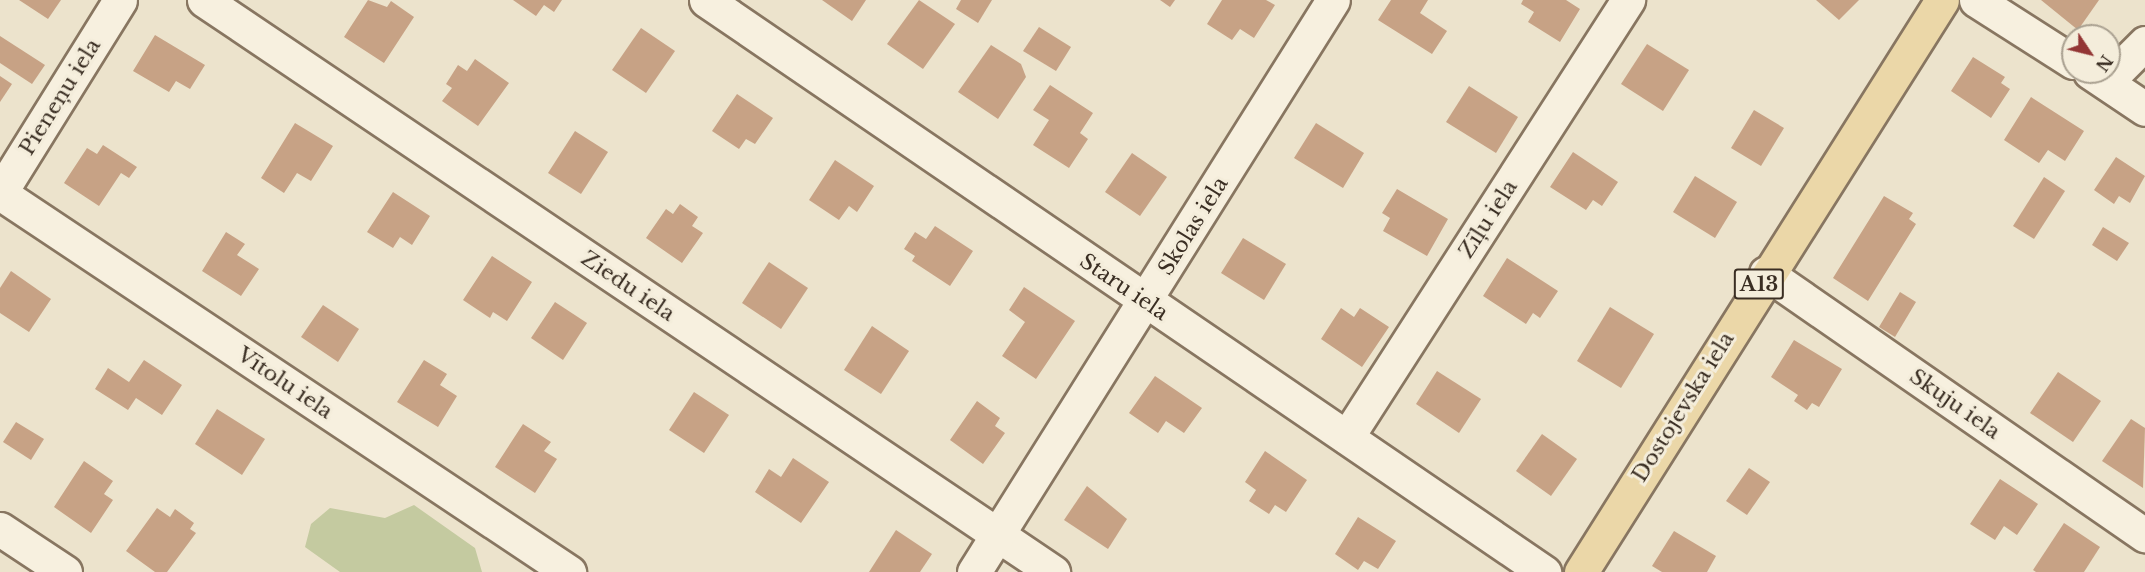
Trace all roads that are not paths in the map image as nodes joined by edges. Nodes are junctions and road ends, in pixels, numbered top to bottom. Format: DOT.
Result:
graph roads {
  1 [pos="120,0"];
  2 [pos="204,0"];
  3 [pos="706,0"];
  4 [pos="1332,0"];
  5 [pos="1628,0"];
  6 [pos="1942,0"];
  7 [pos="1976,0"];
  8 [pos="2145,43"];
  9 [pos="2061,54"];
  10 [pos="2121,60"];
  11 [pos="2108,84"];
  12 [pos="2145,109"];
  13 [pos="0,193"];
  14 [pos="1766,273"];
  15 [pos="1146,303"];
  16 [pos="1347,437"];
  17 [pos="0,529"];
  18 [pos="2145,534"];
  19 [pos="997,536"];
  20 [pos="65,572"];
  21 [pos="569,572"];
  22 [pos="974,572"];
  23 [pos="1053,572"];
  24 [pos="1544,572"];
  25 [pos="1581,572"];
  1 -- 13 [label="street, Pieneņu iela"];
  2 -- 19 [label="street, Ziedu iela"];
  3 -- 15 [label="street, Staru iela"];
  4 -- 15 [label="street, Skolas iela"];
  5 -- 16 [label="street, Zīļu iela"];
  6 -- 14 [label="main road, Dostojevska iela / A13"];
  7 -- 9 [label="street"];
  8 -- 10 [label="street"];
  11 -- 12 [label="street"];
  13 -- 21 [label="street, Vītolu iela"];
  14 -- 18 [label="street, Skuju iela"];
  14 -- 25 [label="main road, Dostojevska iela / A13"];
  15 -- 16 [label="street, Staru iela"];
  15 -- 19 [label="street, Skolas iela"];
  16 -- 24 [label="street, Staru iela"];
  17 -- 20 [label="street"];
  19 -- 22 [label="street, Skolas iela"];
  19 -- 23 [label="street, Ziedu iela"];
}
